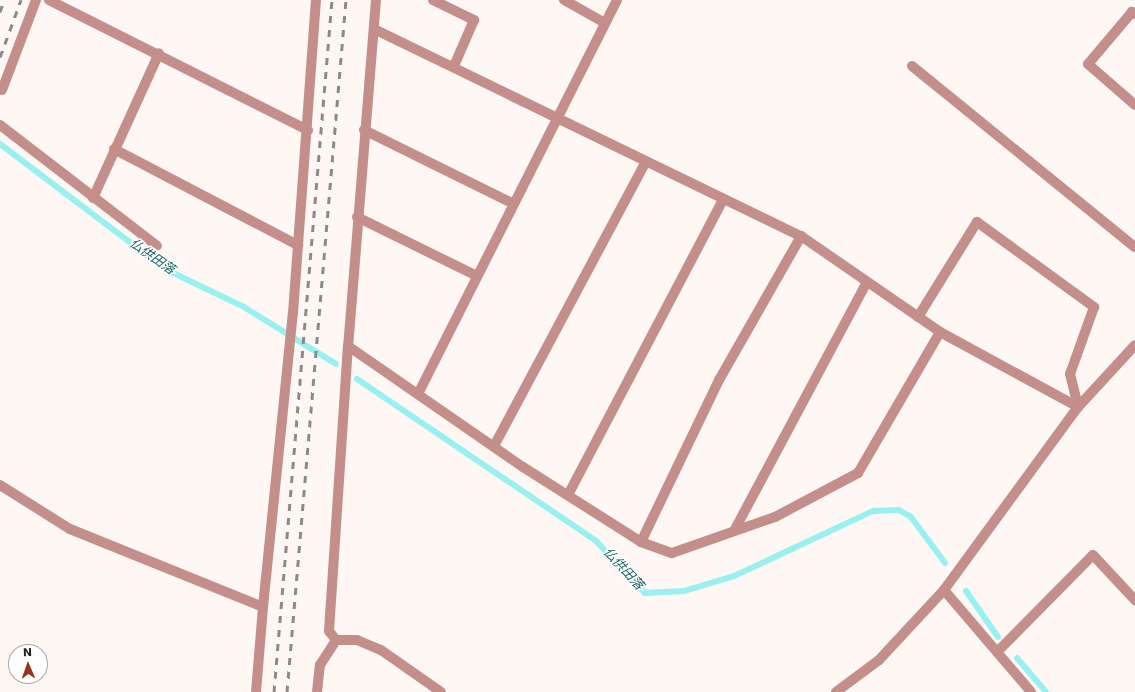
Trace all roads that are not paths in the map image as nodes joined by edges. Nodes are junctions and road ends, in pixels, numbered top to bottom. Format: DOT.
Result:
graph roads {
  1 [pos="36,0"];
  2 [pos="49,0"];
  3 [pos="316,0"];
  4 [pos="376,0"];
  5 [pos="433,0"];
  6 [pos="564,0"];
  7 [pos="617,0"];
  8 [pos="1135,14"];
  9 [pos="605,23"];
  10 [pos="374,29"];
  11 [pos="159,53"];
  12 [pos="454,66"];
  13 [pos="912,66"];
  14 [pos="2,90"];
  15 [pos="1135,105"];
  16 [pos="556,118"];
  17 [pos="0,125"];
  18 [pos="308,130"];
  19 [pos="364,130"];
  20 [pos="114,149"];
  21 [pos="645,163"];
  22 [pos="92,198"];
  23 [pos="723,200"];
  24 [pos="512,203"];
  25 [pos="357,217"];
  26 [pos="801,236"];
  27 [pos="298,245"];
  28 [pos="157,246"];
  29 [pos="1135,247"];
  30 [pos="475,275"];
  31 [pos="867,282"];
  32 [pos="918,317"];
  33 [pos="940,332"];
  34 [pos="348,346"];
  35 [pos="1133,351"];
  36 [pos="419,392"];
  37 [pos="1078,407"];
  38 [pos="494,446"];
  39 [pos="0,485"];
  40 [pos="568,495"];
  41 [pos="734,531"];
  42 [pos="641,542"];
  43 [pos="944,590"];
  44 [pos="1135,600"];
  45 [pos="263,606"];
  46 [pos="336,640"];
  47 [pos="997,652"];
  48 [pos="256,692"];
  49 [pos="317,692"];
  50 [pos="441,692"];
  51 [pos="836,692"];
  52 [pos="1031,692"];
  1 -- 14 [label="street"];
  2 -- 11 [label="street"];
  3 -- 18 [label="street"];
  4 -- 10 [label="street"];
  5 -- 12 [label="street"];
  6 -- 9 [label="street"];
  7 -- 9 [label="street"];
  8 -- 15 [label="street"];
  9 -- 16 [label="street"];
  10 -- 12 [label="street"];
  10 -- 19 [label="street"];
  11 -- 18 [label="street"];
  11 -- 20 [label="street"];
  12 -- 16 [label="street"];
  13 -- 29 [label="street"];
  16 -- 21 [label="street"];
  16 -- 24 [label="street"];
  17 -- 22 [label="street"];
  18 -- 27 [label="street"];
  19 -- 24 [label="street"];
  19 -- 25 [label="street"];
  20 -- 22 [label="street"];
  20 -- 27 [label="street"];
  21 -- 23 [label="street"];
  21 -- 38 [label="street"];
  22 -- 28 [label="street"];
  23 -- 26 [label="street"];
  23 -- 40 [label="street"];
  24 -- 30 [label="street"];
  25 -- 30 [label="street"];
  25 -- 34 [label="street"];
  26 -- 31 [label="street"];
  26 -- 42 [label="street"];
  27 -- 45 [label="street"];
  30 -- 36 [label="street"];
  31 -- 32 [label="street"];
  31 -- 41 [label="street"];
  32 -- 33 [label="street"];
  32 -- 37 [label="street"];
  33 -- 37 [label="street"];
  33 -- 41 [label="street"];
  34 -- 36 [label="street"];
  34 -- 46 [label="street"];
  35 -- 37 [label="street"];
  36 -- 38 [label="street"];
  37 -- 43 [label="street"];
  38 -- 40 [label="street"];
  39 -- 45 [label="street"];
  40 -- 42 [label="street"];
  41 -- 42 [label="street"];
  43 -- 47 [label="street"];
  43 -- 51 [label="street"];
  44 -- 47 [label="street"];
  45 -- 48 [label="street"];
  46 -- 49 [label="street"];
  46 -- 50 [label="street"];
  47 -- 52 [label="street"];
}
